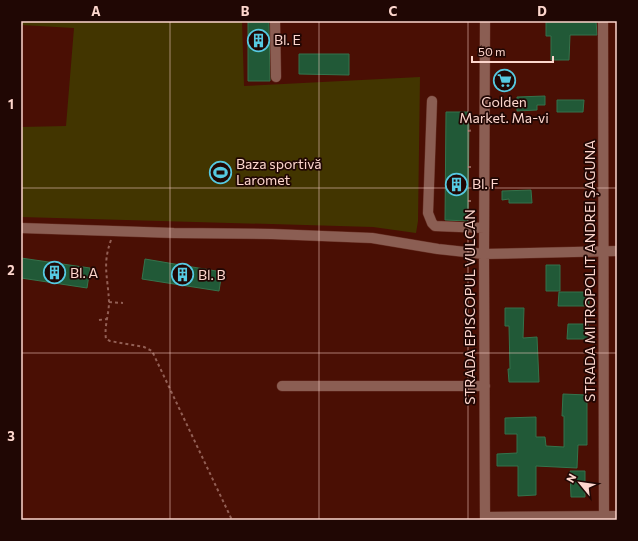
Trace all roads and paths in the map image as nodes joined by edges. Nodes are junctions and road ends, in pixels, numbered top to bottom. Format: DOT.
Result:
graph roads {
  1 [pos="275,21"];
  2 [pos="485,21"];
  3 [pos="603,21"];
  4 [pos="276,77"];
  5 [pos="432,101"];
  6 [pos="468,130"];
  7 [pos="473,130"];
  8 [pos="468,167"];
  9 [pos="473,167"];
  10 [pos="468,201"];
  11 [pos="473,201"];
  12 [pos="21,228"];
  13 [pos="484,228"];
  14 [pos="115,231"];
  15 [pos="604,251"];
  16 [pos="617,251"];
  17 [pos="484,254"];
  18 [pos="108,302"];
  19 [pos="124,303"];
  20 [pos="107,318"];
  21 [pos="99,320"];
  22 [pos="282,386"];
  23 [pos="484,386"];
  24 [pos="617,516"];
  25 [pos="485,518"];
  26 [pos="604,518"];
  27 [pos="232,520"];
  1 -- 4 [label="street"];
  2 -- 13 [label="street, STRADA EPISCOPUL VULCAN"];
  3 -- 15 [label="street, STRADA MITROPOLIT ANDREI ȘAGUNA"];
  5 -- 13 [label="street"];
  6 -- 7 [label="path"];
  8 -- 9 [label="path"];
  10 -- 11 [label="path"];
  12 -- 14 [label="street"];
  13 -- 17 [label="street, STRADA EPISCOPUL VULCAN"];
  14 -- 17 [label="street"];
  14 -- 18 [label="path"];
  15 -- 16 [label="street"];
  15 -- 17 [label="street"];
  15 -- 26 [label="street, STRADA MITROPOLIT ANDREI ȘAGUNA"];
  17 -- 23 [label="street, STRADA EPISCOPUL VULCAN"];
  18 -- 19 [label="path"];
  18 -- 20 [label="path"];
  20 -- 21 [label="path"];
  20 -- 27 [label="path"];
  22 -- 23 [label="street"];
  23 -- 25 [label="street, STRADA EPISCOPUL VULCAN"];
  24 -- 26 [label="street"];
  25 -- 26 [label="street"];
}
